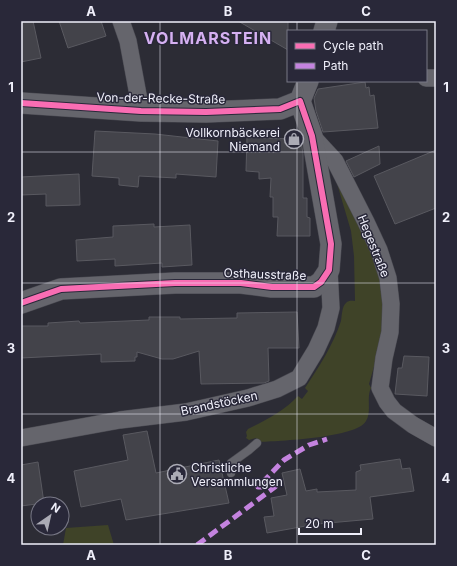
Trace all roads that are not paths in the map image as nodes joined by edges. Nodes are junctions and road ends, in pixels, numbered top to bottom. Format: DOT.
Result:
graph roads {
  1 [pos="121,21"];
  2 [pos="308,82"];
  3 [pos="300,101"];
  4 [pos="21,103"];
  5 [pos="141,111"];
  6 [pos="312,136"];
  7 [pos="329,270"];
  8 [pos="21,303"];
  9 [pos="21,438"];
  10 [pos="436,438"];
  11 [pos="257,443"];
  12 [pos="231,473"];
  1 -- 5 [label="street"];
  2 -- 3 [label="street"];
  3 -- 5 [label="street, Von-der-Recke-Straße"];
  3 -- 6 [label="street"];
  4 -- 5 [label="street, Von-der-Recke-Straße"];
  6 -- 7 [label="street"];
  6 -- 10 [label="street, Hegestraße"];
  7 -- 8 [label="street, Osthausstraße"];
  7 -- 9 [label="street, Brandstöcken"];
  11 -- 12 [label="lane"];
}
